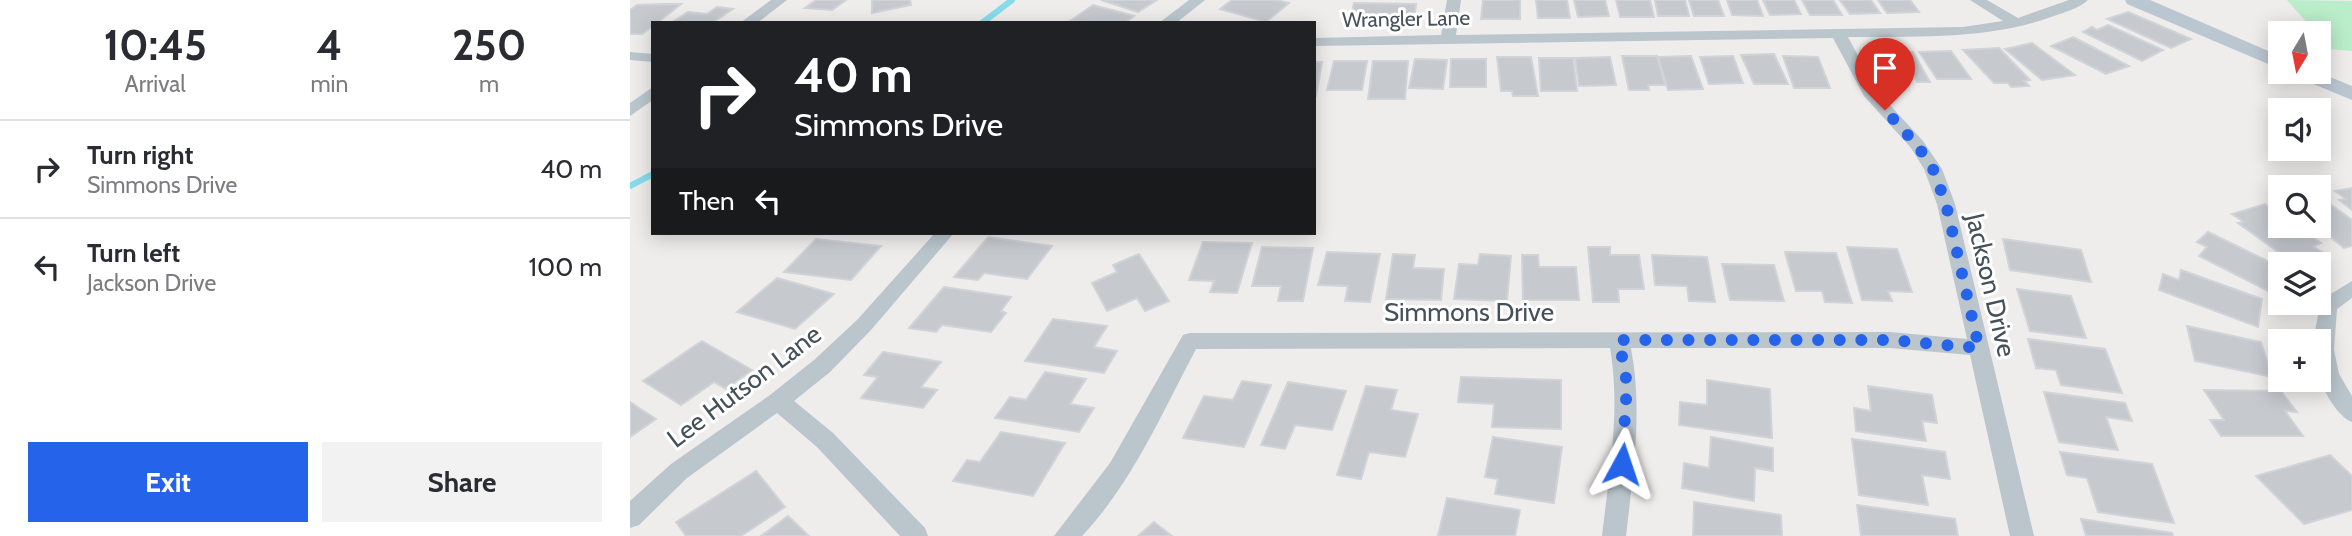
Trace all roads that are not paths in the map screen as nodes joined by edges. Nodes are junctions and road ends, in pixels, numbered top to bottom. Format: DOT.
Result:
graph roads {
  1 [pos="780,0"];
  2 [pos="1198,0"];
  3 [pos="1454,0"];
  4 [pos="1977,0"];
  5 [pos="2081,0"];
  6 [pos="2134,0"];
  7 [pos="2173,0"];
  8 [pos="750,21"];
  9 [pos="1169,21"];
  10 [pos="2018,24"];
  11 [pos="1838,33"];
  12 [pos="1448,40"];
  13 [pos="2268,40"];
  14 [pos="1316,42"];
  15 [pos="630,56"];
  16 [pos="651,58"];
  17 [pos="2268,58"];
  18 [pos="2331,66"];
  19 [pos="2352,74"];
  20 [pos="2329,84"];
  21 [pos="651,94"];
  22 [pos="2352,94"];
  23 [pos="630,111"];
  24 [pos="943,235"];
  25 [pos="2352,288"];
  26 [pos="1619,340"];
  27 [pos="1979,348"];
  28 [pos="778,401"];
  29 [pos="2352,413"];
  30 [pos="630,517"];
  31 [pos="916,536"];
  32 [pos="1066,536"];
  33 [pos="1614,536"];
  34 [pos="2022,536"];
  1 -- 8 [label="street"];
  2 -- 9 [label="street"];
  3 -- 12 [label="street"];
  4 -- 10 [label="street"];
  5 -- 10 [label="street, Wrangler Lane"];
  6 -- 17 [label="main road"];
  7 -- 13 [label="main road"];
  10 -- 11 [label="street, Wrangler Lane"];
  11 -- 12 [label="street, Wrangler Lane"];
  11 -- 27 [label="street, Jackson Drive"];
  12 -- 14 [label="street, Wrangler Lane"];
  15 -- 16 [label="street"];
  18 -- 19 [label="main road"];
  20 -- 22 [label="main road"];
  21 -- 23 [label="street"];
  24 -- 28 [label="street, Lee Hutson Lane"];
  25 -- 29 [label="street"];
  26 -- 27 [label="street, Simmons Drive"];
  26 -- 32 [label="street, Simmons Drive"];
  26 -- 33 [label="street"];
  27 -- 34 [label="street, Jackson Drive"];
  28 -- 30 [label="street, Lee Hutson Lane"];
  28 -- 31 [label="street"];
}
